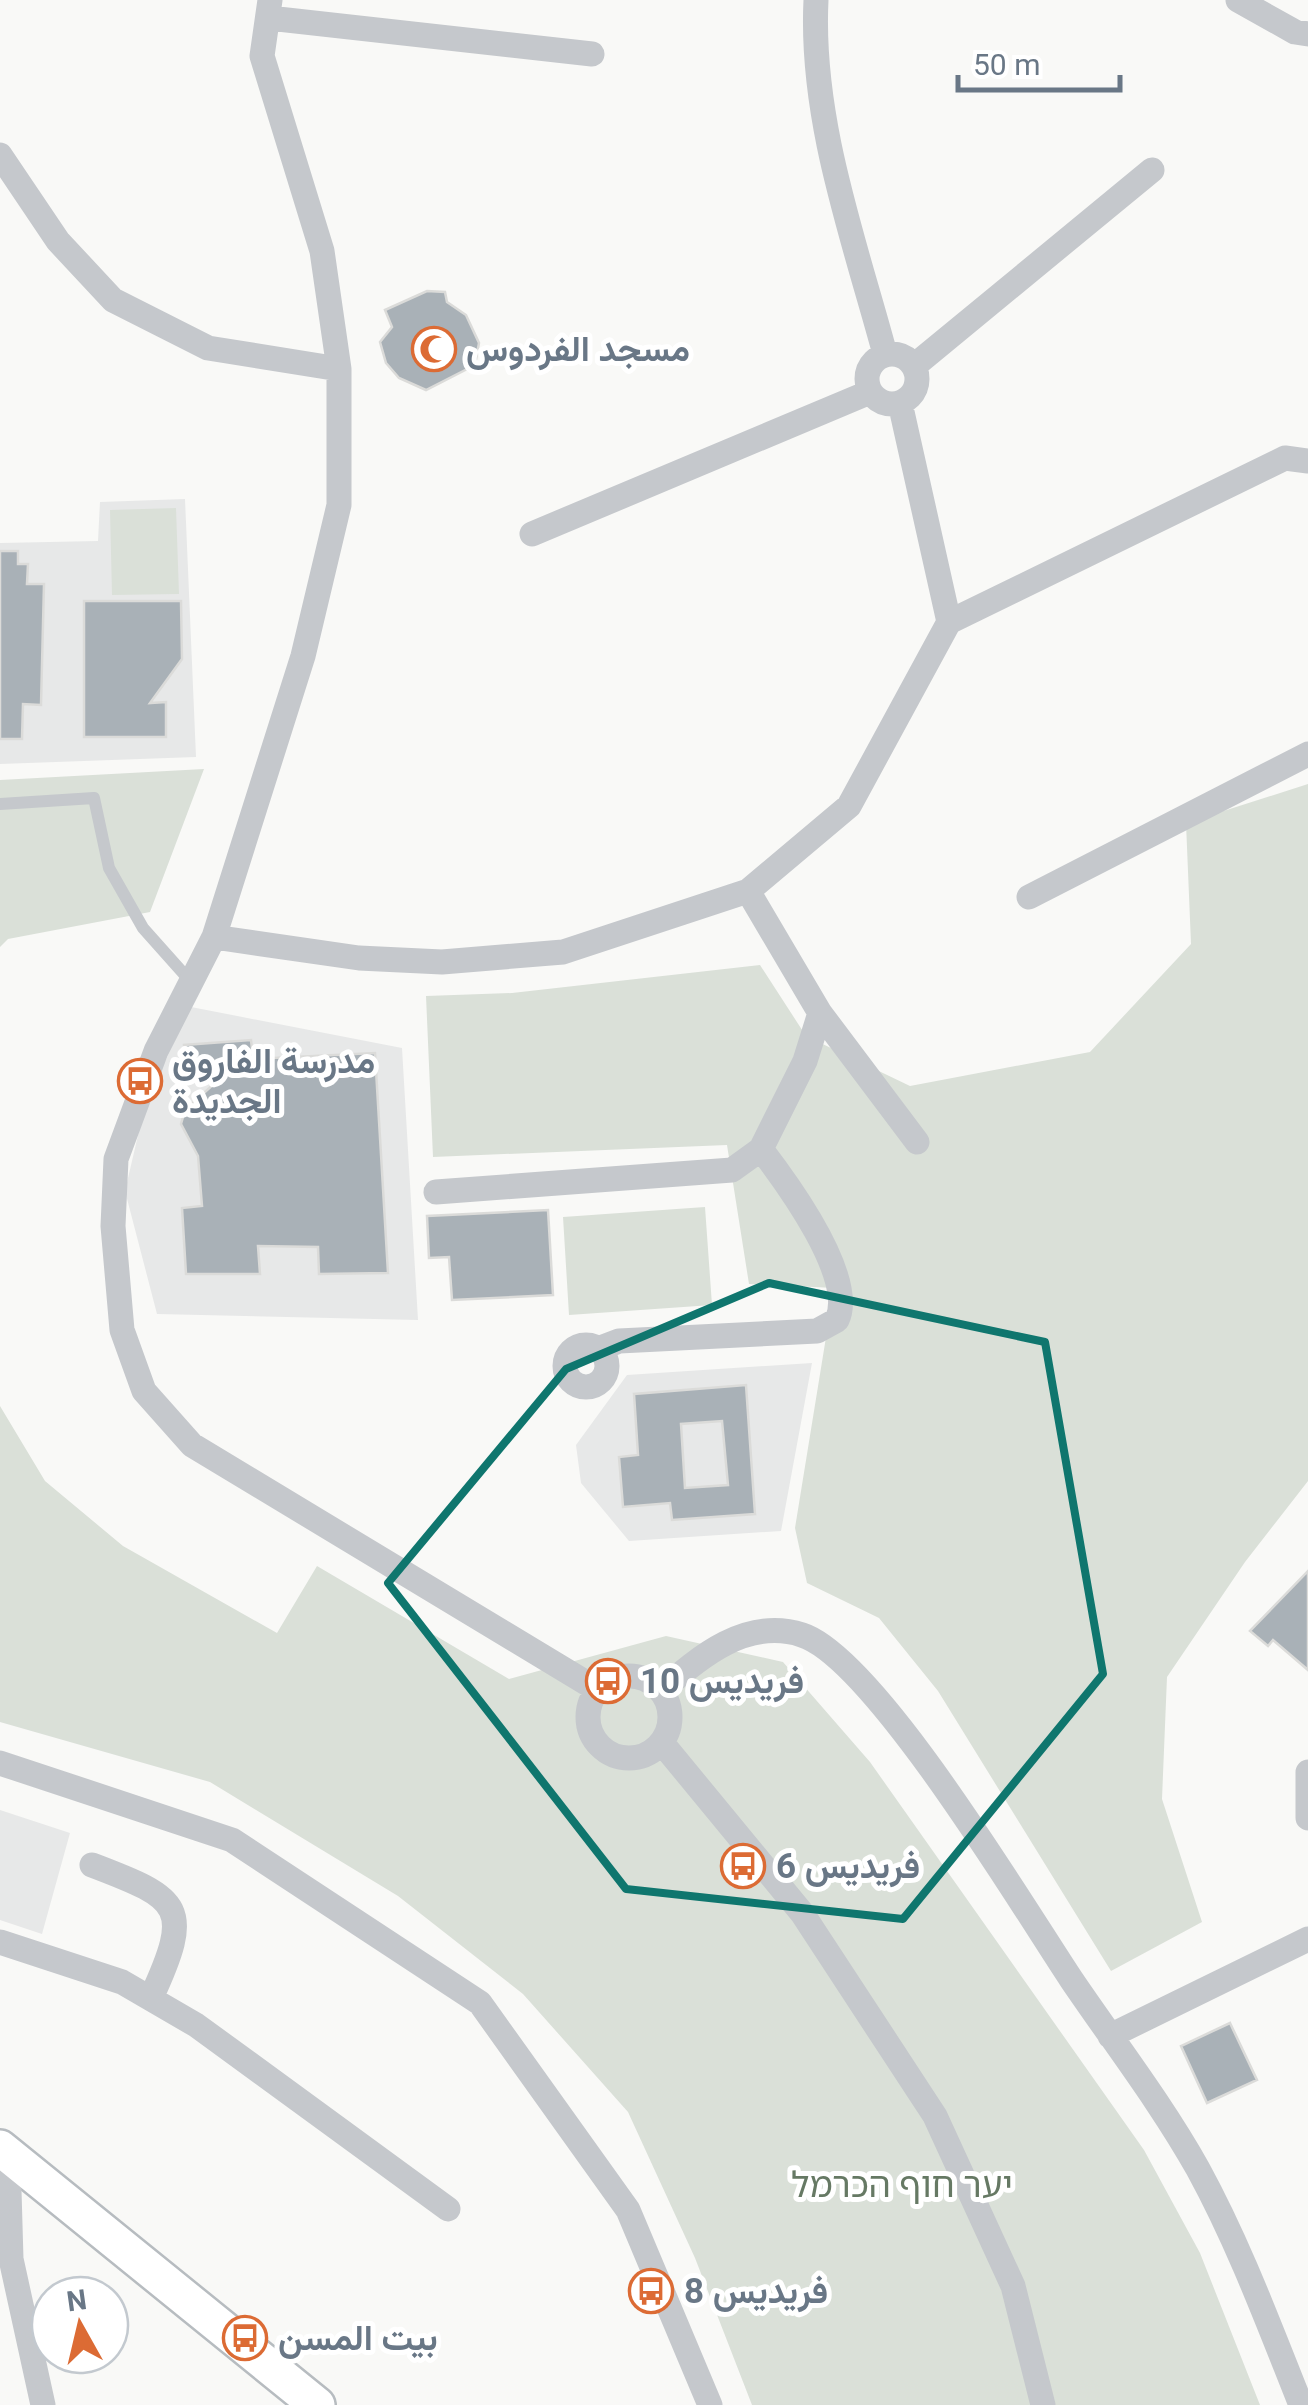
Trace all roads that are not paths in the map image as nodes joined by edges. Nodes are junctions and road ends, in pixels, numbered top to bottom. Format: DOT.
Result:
graph roads {
  1 [pos="816,0"];
  2 [pos="1238,0"];
  3 [pos="270,9"];
  4 [pos="1308,34"];
  5 [pos="592,54"];
  6 [pos="0,155"];
  7 [pos="1152,170"];
  8 [pos="886,354"];
  9 [pos="914,366"];
  10 [pos="340,369"];
  11 [pos="870,392"];
  12 [pos="900,403"];
  13 [pos="1308,461"];
  14 [pos="532,534"];
  15 [pos="949,622"];
  16 [pos="1308,754"];
  17 [pos="0,804"];
  18 [pos="748,892"];
  19 [pos="1029,897"];
  20 [pos="214,936"];
  21 [pos="192,983"];
  22 [pos="820,1013"];
  23 [pos="917,1142"];
  24 [pos="761,1149"];
  25 [pos="436,1192"];
  26 [pos="598,1349"];
  27 [pos="598,1690"];
  28 [pos="661,1691"];
  29 [pos="662,1744"];
  30 [pos="0,1763"];
  31 [pos="1308,1772"];
  32 [pos="1308,1818"];
  33 [pos="92,1866"];
  34 [pos="1308,1938"];
  35 [pos="0,1942"];
  36 [pos="151,1998"];
  37 [pos="1110,2036"];
  38 [pos="4,2152"];
  39 [pos="448,2209"];
  40 [pos="12,2305"];
  41 [pos="42,2405"];
  42 [pos="317,2405"];
  43 [pos="710,2405"];
  44 [pos="1043,2405"];
  45 [pos="1301,2405"];
  1 -- 8 [label="street"];
  2 -- 4 [label="street"];
  3 -- 5 [label="street"];
  3 -- 10 [label="street"];
  6 -- 10 [label="street"];
  7 -- 9 [label="street"];
  8 -- 9 [label="street"];
  8 -- 11 [label="street"];
  9 -- 12 [label="street"];
  10 -- 20 [label="street"];
  11 -- 12 [label="street"];
  11 -- 14 [label="street"];
  12 -- 15 [label="street"];
  13 -- 15 [label="street"];
  15 -- 18 [label="street"];
  16 -- 19 [label="street"];
  17 -- 21 [label="lane"];
  18 -- 20 [label="street"];
  18 -- 22 [label="street"];
  20 -- 21 [label="street"];
  21 -- 27 [label="street"];
  22 -- 23 [label="street"];
  22 -- 24 [label="street"];
  24 -- 25 [label="street"];
  24 -- 26 [label="street"];
  27 -- 28 [label="street"];
  27 -- 29 [label="street"];
  28 -- 29 [label="street"];
  28 -- 37 [label="street"];
  29 -- 44 [label="street"];
  30 -- 43 [label="street"];
  31 -- 32 [label="street"];
  33 -- 36 [label="street"];
  34 -- 37 [label="street"];
  35 -- 36 [label="street"];
  36 -- 39 [label="street"];
  37 -- 45 [label="street"];
  38 -- 40 [label="street"];
  38 -- 42 [label="street"];
  40 -- 41 [label="street"];
}
